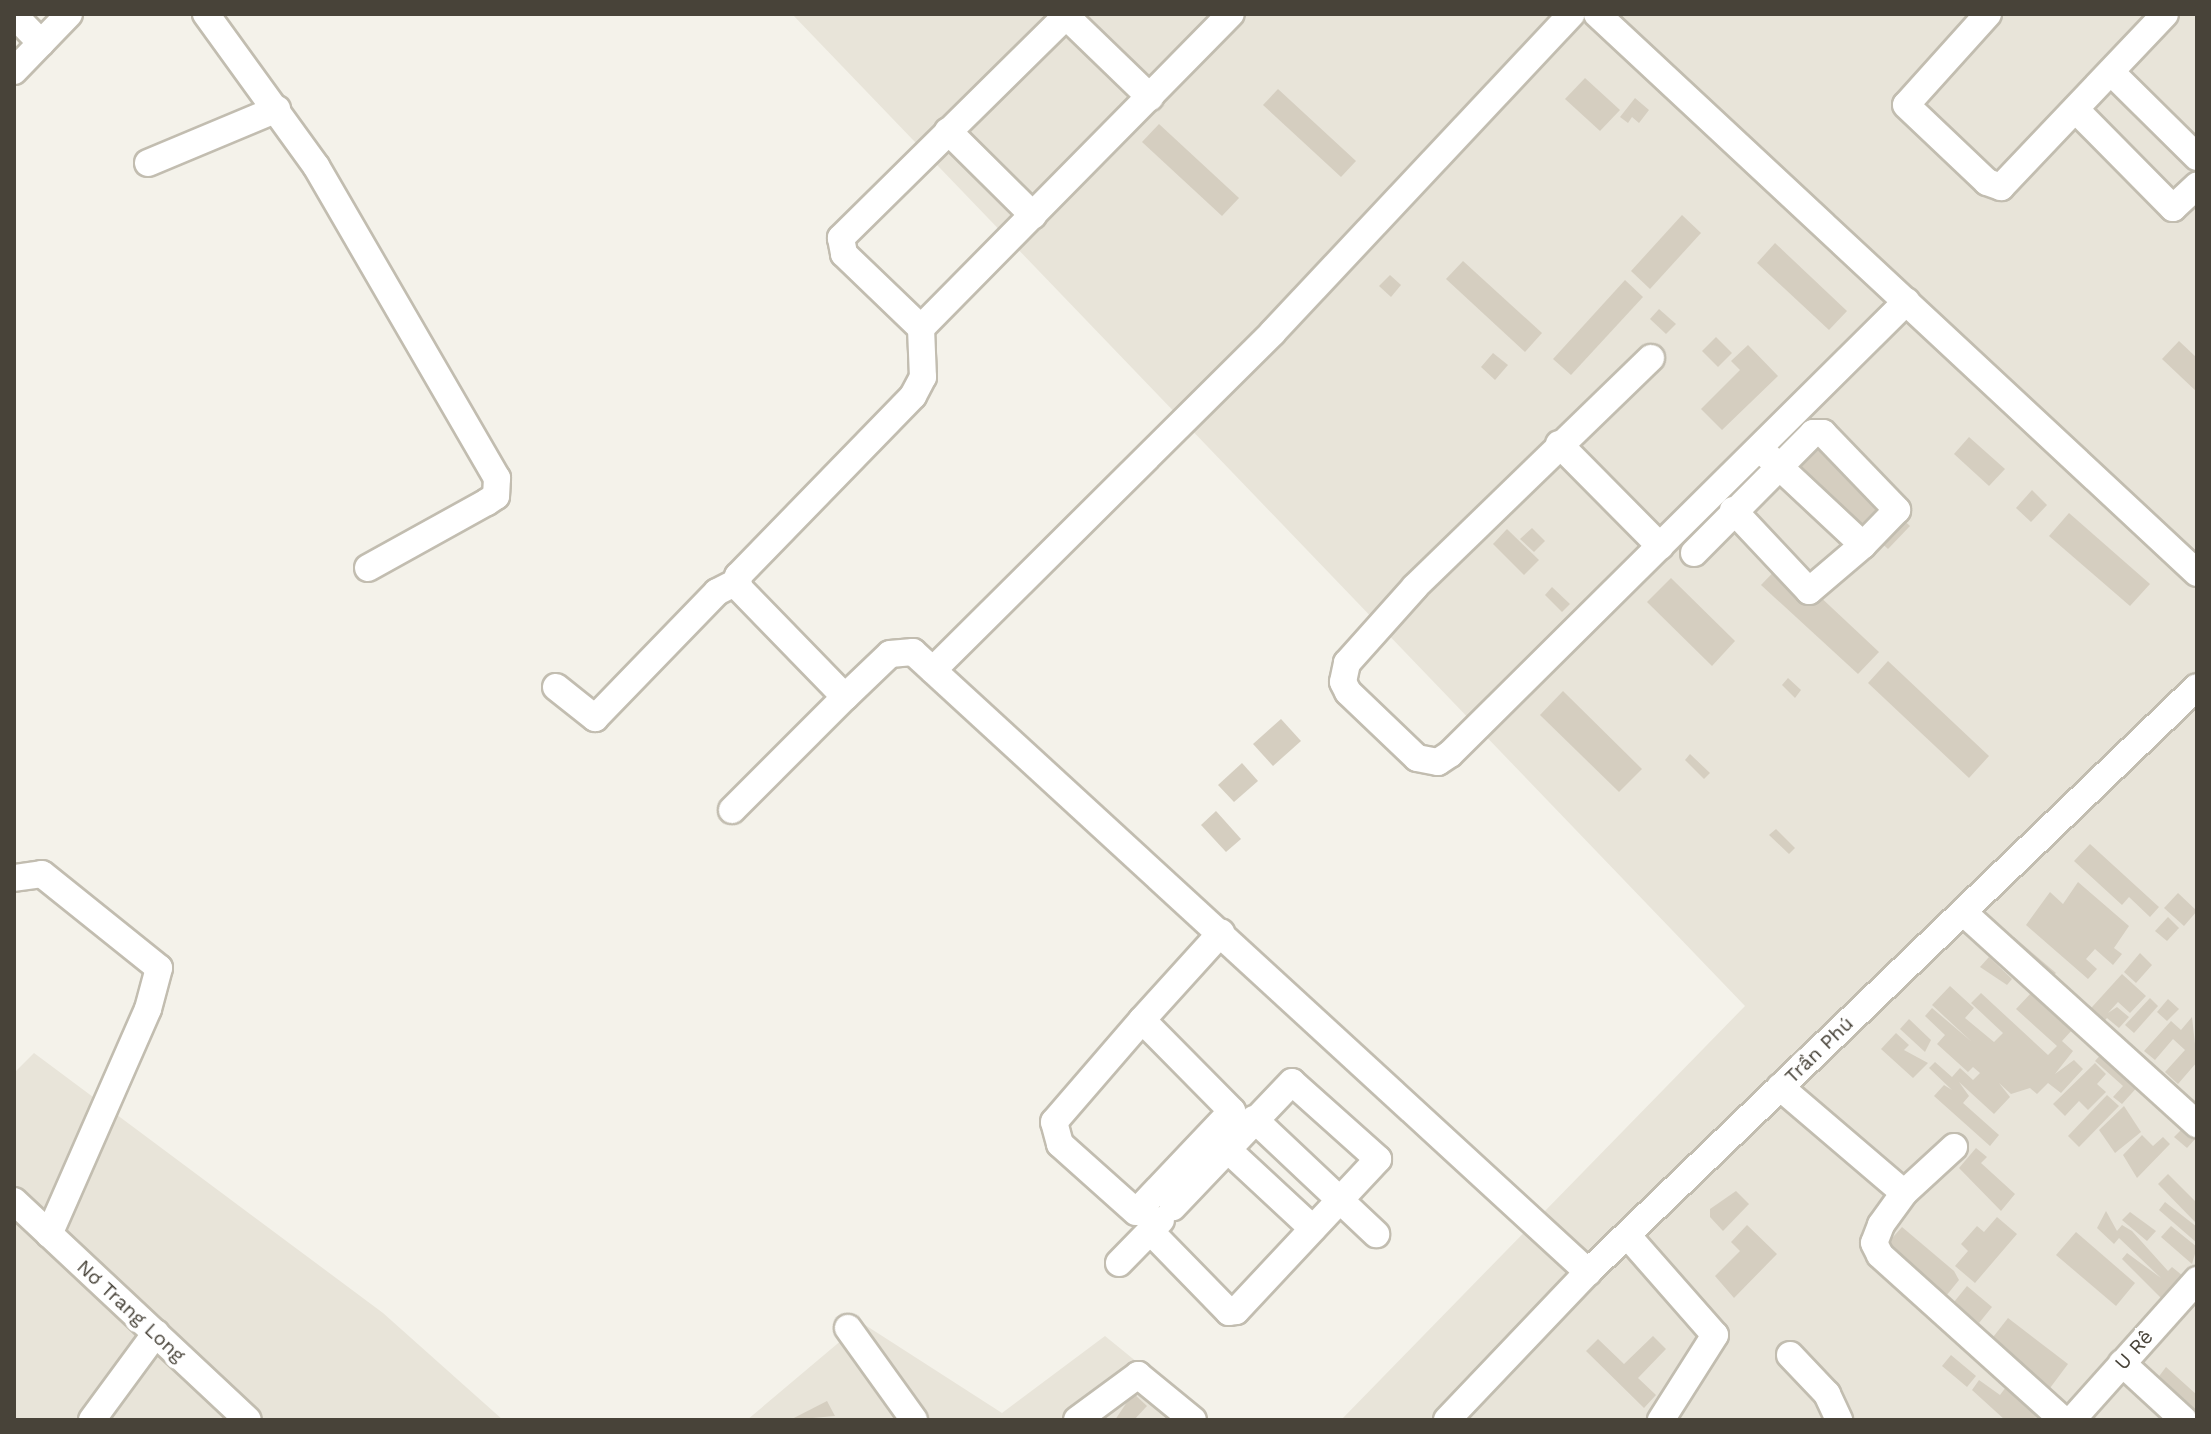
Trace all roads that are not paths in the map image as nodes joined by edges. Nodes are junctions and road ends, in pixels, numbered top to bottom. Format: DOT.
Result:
graph roads {
  1 [pos="69,14"];
  2 [pos="206,14"];
  3 [pos="1231,14"];
  4 [pos="1572,14"];
  5 [pos="1597,14"];
  6 [pos="1988,14"];
  7 [pos="2165,14"];
  8 [pos="14,15"];
  9 [pos="1067,15"];
  10 [pos="41,43"];
  11 [pos="14,71"];
  12 [pos="2111,72"];
  13 [pos="1150,97"];
  14 [pos="277,109"];
  15 [pos="2076,110"];
  16 [pos="948,131"];
  17 [pos="2197,157"];
  18 [pos="148,163"];
  19 [pos="2197,186"];
  20 [pos="1033,215"];
  21 [pos="1907,301"];
  22 [pos="921,328"];
  23 [pos="1651,358"];
  24 [pos="1559,444"];
  25 [pos="1770,458"];
  26 [pos="1733,510"];
  27 [pos="1863,545"];
  28 [pos="1660,546"];
  29 [pos="1694,553"];
  30 [pos="368,568"];
  31 [pos="2197,573"];
  32 [pos="737,582"];
  33 [pos="933,670"];
  34 [pos="556,687"];
  35 [pos="2197,687"];
  36 [pos="845,697"];
  37 [pos="732,810"];
  38 [pos="14,878"];
  39 [pos="1963,912"];
  40 [pos="1221,933"];
  41 [pos="1142,1020"];
  42 [pos="1780,1087"];
  43 [pos="2197,1124"];
  44 [pos="1238,1130"];
  45 [pos="1954,1147"];
  46 [pos="1904,1193"];
  47 [pos="1165,1199"];
  48 [pos="1341,1200"];
  49 [pos="14,1201"];
  50 [pos="1313,1229"];
  51 [pos="1150,1231"];
  52 [pos="49,1234"];
  53 [pos="1376,1234"];
  54 [pos="1627,1235"];
  55 [pos="1119,1263"];
  56 [pos="1588,1272"];
  57 [pos="2197,1280"];
  58 [pos="848,1328"];
  59 [pos="156,1333"];
  60 [pos="1790,1355"];
  61 [pos="2122,1363"];
  62 [pos="92,1420"];
  63 [pos="248,1420"];
  64 [pos="914,1420"];
  65 [pos="1077,1420"];
  66 [pos="1193,1420"];
  67 [pos="1447,1420"];
  68 [pos="1661,1420"];
  69 [pos="1839,1420"];
  70 [pos="2063,1420"];
  71 [pos="2072,1420"];
  72 [pos="2184,1420"];
  1 -- 10 [label="street"];
  2 -- 14 [label="street"];
  3 -- 13 [label="street"];
  4 -- 33 [label="street"];
  5 -- 21 [label="street"];
  6 -- 15 [label="street"];
  7 -- 12 [label="street"];
  8 -- 10 [label="street"];
  9 -- 13 [label="street"];
  9 -- 16 [label="street"];
  10 -- 11 [label="street"];
  12 -- 15 [label="street"];
  12 -- 17 [label="street"];
  13 -- 20 [label="street"];
  14 -- 18 [label="street"];
  14 -- 30 [label="street"];
  15 -- 19 [label="street"];
  16 -- 20 [label="street"];
  16 -- 22 [label="street"];
  20 -- 22 [label="street"];
  21 -- 25 [label="street"];
  21 -- 31 [label="street"];
  22 -- 32 [label="street"];
  23 -- 24 [label="street"];
  24 -- 28 [label="street"];
  24 -- 28 [label="street"];
  25 -- 26 [label="street"];
  25 -- 27 [label="street"];
  25 -- 27 [label="street"];
  25 -- 28 [label="street"];
  26 -- 27 [label="street"];
  26 -- 29 [label="street"];
  32 -- 34 [label="street"];
  32 -- 36 [label="street"];
  33 -- 36 [label="street"];
  33 -- 40 [label="street"];
  35 -- 39 [label="street, Trần Phú"];
  36 -- 37 [label="street"];
  38 -- 52 [label="street"];
  39 -- 42 [label="street, Trần Phú"];
  39 -- 43 [label="street"];
  40 -- 41 [label="street"];
  40 -- 56 [label="street"];
  41 -- 44 [label="street"];
  41 -- 47 [label="street"];
  42 -- 46 [label="street"];
  42 -- 54 [label="street, Trần Phú"];
  44 -- 47 [label="street"];
  44 -- 48 [label="street"];
  44 -- 48 [label="street"];
  44 -- 50 [label="street"];
  45 -- 46 [label="street"];
  46 -- 70 [label="street"];
  47 -- 51 [label="street"];
  48 -- 50 [label="street"];
  48 -- 53 [label="street"];
  49 -- 52 [label="street, Nơ Trang Long"];
  50 -- 51 [label="street"];
  51 -- 55 [label="street"];
  52 -- 59 [label="street, Nơ Trang Long"];
  54 -- 56 [label="street, Trần Phú"];
  54 -- 68 [label="street"];
  56 -- 67 [label="street, Trần Phú"];
  57 -- 61 [label="street, U Rê"];
  58 -- 64 [label="street"];
  59 -- 62 [label="street"];
  59 -- 63 [label="street, Nơ Trang Long"];
  60 -- 69 [label="street"];
  61 -- 71 [label="street, U Rê"];
  61 -- 72 [label="street"];
  65 -- 66 [label="street"];
}
